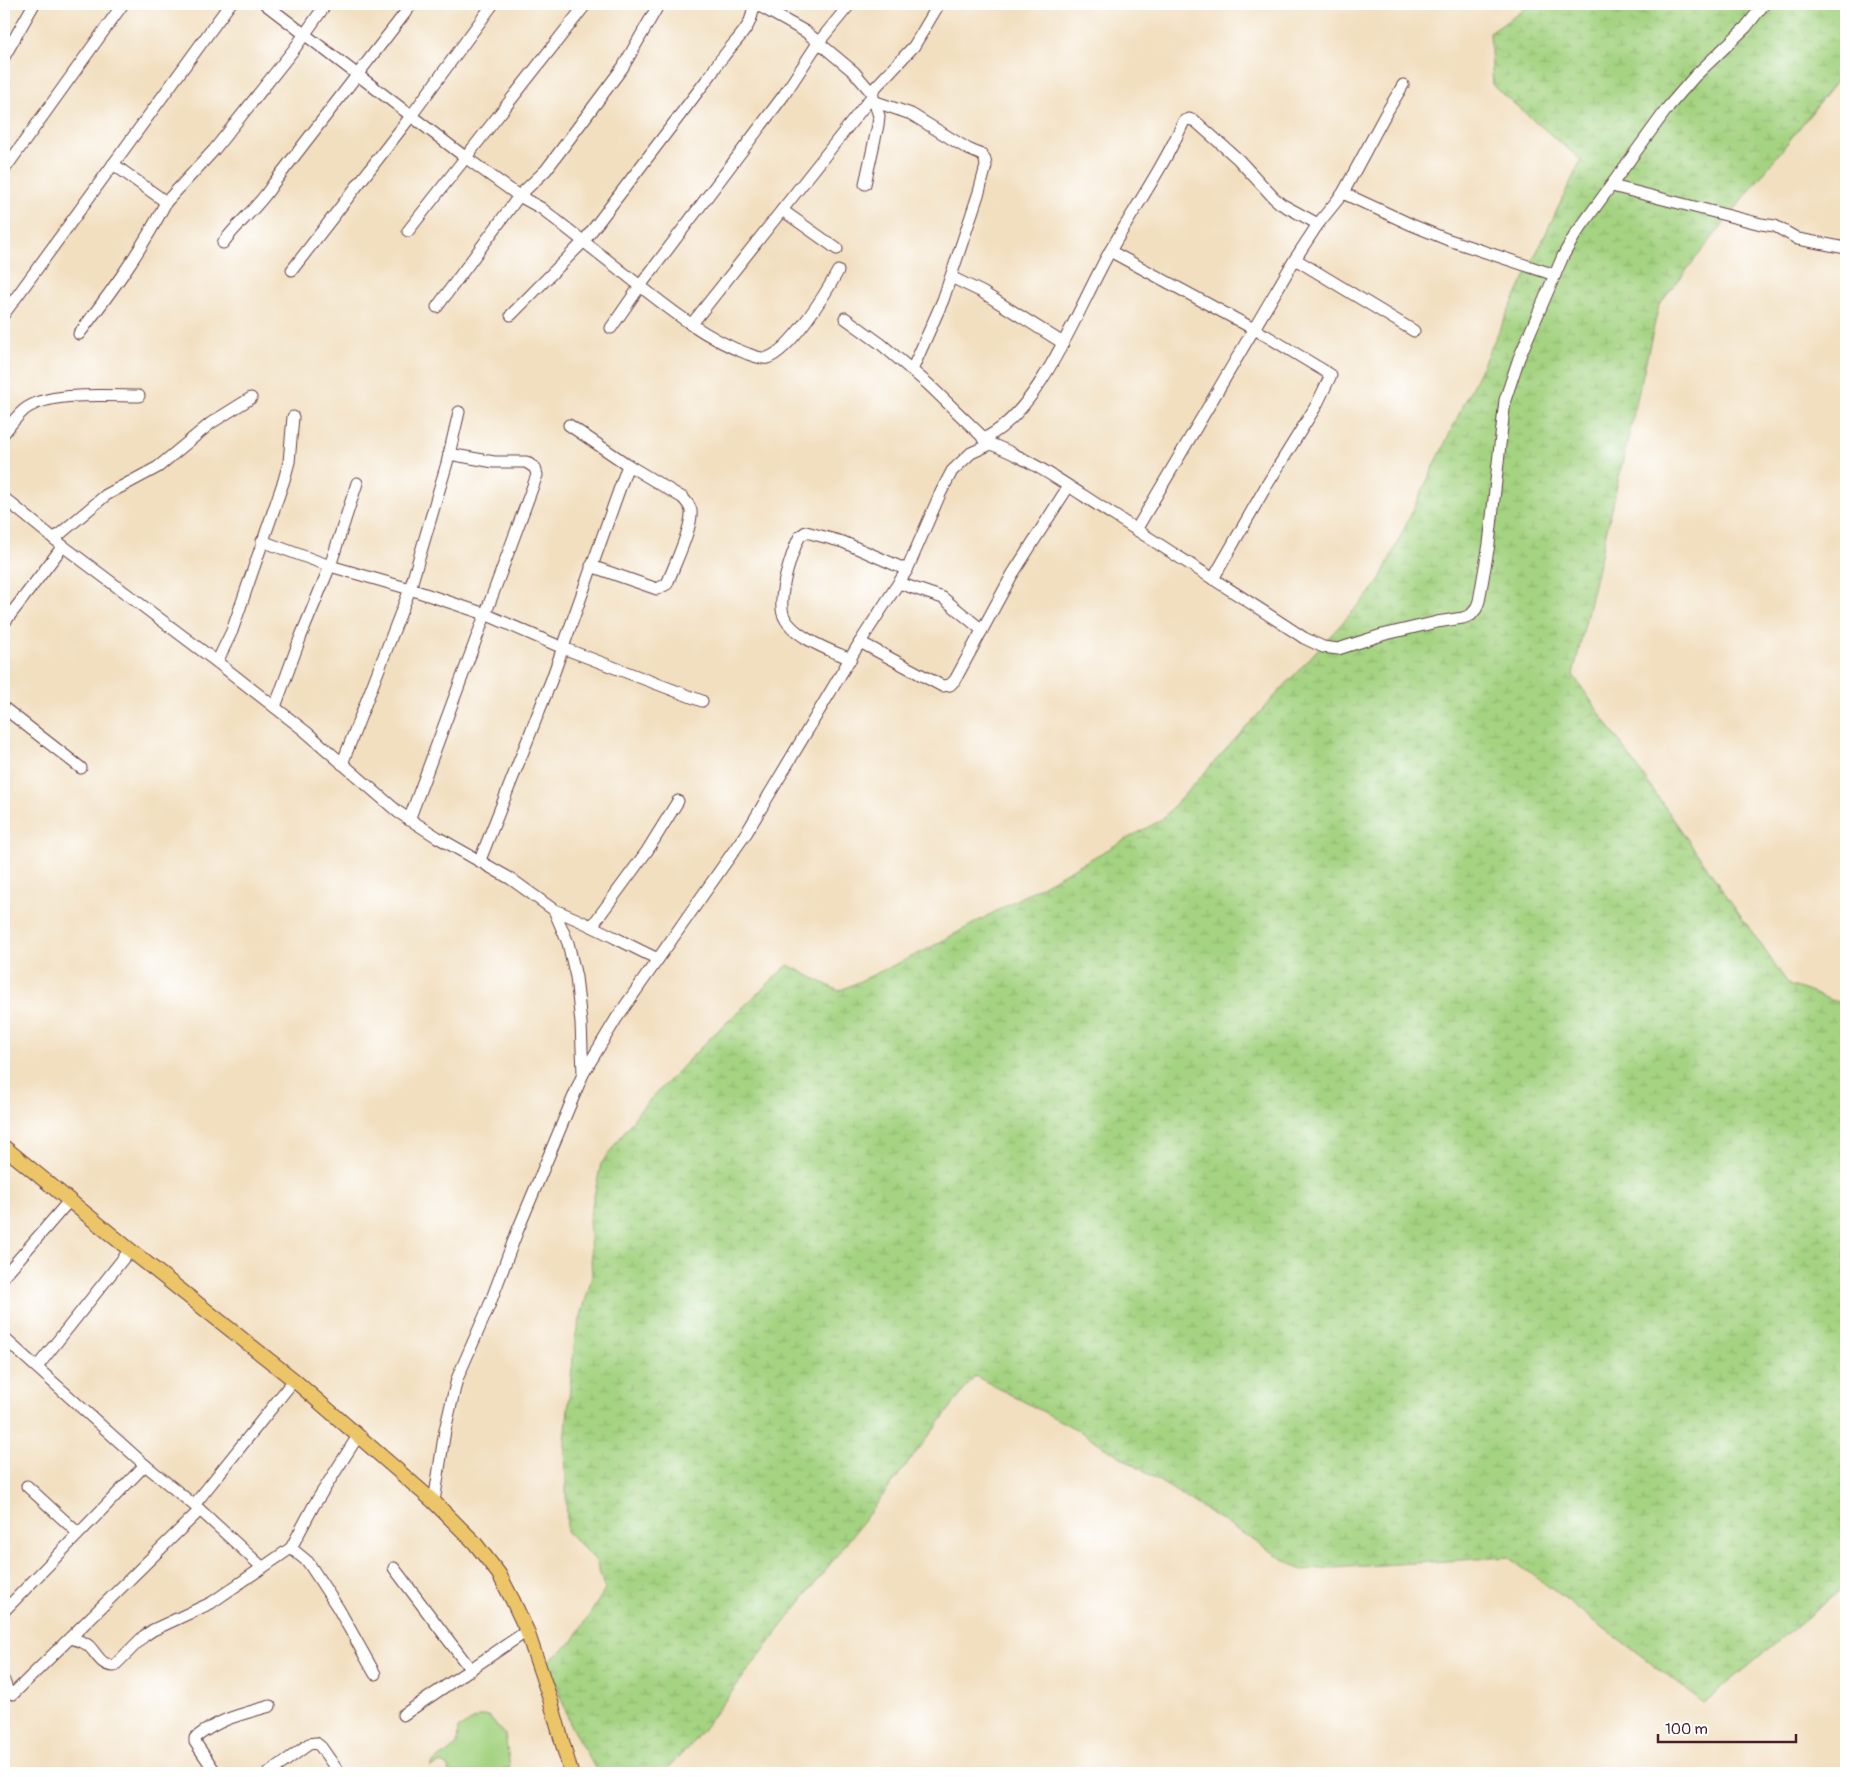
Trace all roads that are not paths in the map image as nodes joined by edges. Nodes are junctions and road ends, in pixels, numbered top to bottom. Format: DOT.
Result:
graph roads {
  1 [pos="34,4"];
  2 [pos="123,4"];
  3 [pos="230,4"];
  4 [pos="265,4"];
  5 [pos="326,4"];
  6 [pos="412,4"];
  7 [pos="493,4"];
  8 [pos="586,4"];
  9 [pos="659,4"];
  10 [pos="755,4"];
  11 [pos="850,4"];
  12 [pos="939,4"];
  13 [pos="1764,4"];
  14 [pos="305,33"];
  15 [pos="818,43"];
  16 [pos="4,57"];
  17 [pos="358,75"];
  18 [pos="1403,85"];
  19 [pos="873,96"];
  20 [pos="411,116"];
  21 [pos="466,157"];
  22 [pos="113,164"];
  23 [pos="4,170"];
  24 [pos="865,184"];
  25 [pos="1612,186"];
  26 [pos="1343,193"];
  27 [pos="519,196"];
  28 [pos="166,202"];
  29 [pos="782,210"];
  30 [pos="1318,224"];
  31 [pos="408,231"];
  32 [pos="584,241"];
  33 [pos="222,243"];
  34 [pos="1846,248"];
  35 [pos="837,249"];
  36 [pos="1110,252"];
  37 [pos="1295,259"];
  38 [pos="292,270"];
  39 [pos="838,271"];
  40 [pos="1555,275"];
  41 [pos="951,277"];
  42 [pos="640,286"];
  43 [pos="437,307"];
  44 [pos="4,314"];
  45 [pos="510,315"];
  46 [pos="844,318"];
  47 [pos="691,325"];
  48 [pos="612,328"];
  49 [pos="1255,329"];
  50 [pos="1414,331"];
  51 [pos="79,334"];
  52 [pos="1063,343"];
  53 [pos="912,370"];
  54 [pos="139,396"];
  55 [pos="251,398"];
  56 [pos="459,412"];
  57 [pos="293,417"];
  58 [pos="569,425"];
  59 [pos="4,433"];
  60 [pos="987,441"];
  61 [pos="449,454"];
  62 [pos="628,465"];
  63 [pos="357,483"];
  64 [pos="1068,487"];
  65 [pos="4,498"];
  66 [pos="1136,530"];
  67 [pos="262,541"];
  68 [pos="59,543"];
  69 [pos="330,566"];
  70 [pos="591,566"];
  71 [pos="907,570"];
  72 [pos="1213,579"];
  73 [pos="898,583"];
  74 [pos="410,589"];
  75 [pos="486,614"];
  76 [pos="4,623"];
  77 [pos="982,630"];
  78 [pos="860,642"];
  79 [pos="563,648"];
  80 [pos="850,659"];
  81 [pos="217,662"];
  82 [pos="702,701"];
  83 [pos="275,707"];
  84 [pos="4,708"];
  85 [pos="342,764"];
  86 [pos="81,768"];
  87 [pos="678,801"];
  88 [pos="409,820"];
  89 [pos="480,860"];
  90 [pos="554,910"];
  91 [pos="592,926"];
  92 [pos="658,959"];
  93 [pos="583,1074"];
  94 [pos="4,1147"];
  95 [pos="69,1201"];
  96 [pos="130,1250"];
  97 [pos="4,1276"];
  98 [pos="4,1338"];
  99 [pos="37,1367"];
  100 [pos="294,1380"];
  101 [pos="358,1436"];
  102 [pos="145,1464"];
  103 [pos="27,1486"];
  104 [pos="434,1502"];
  105 [pos="197,1507"];
  106 [pos="78,1533"];
  107 [pos="291,1548"];
  108 [pos="262,1567"];
  109 [pos="394,1568"];
  110 [pos="4,1611"];
  111 [pos="527,1632"];
  112 [pos="70,1638"];
  113 [pos="471,1670"];
  114 [pos="375,1674"];
  115 [pos="4,1681"];
  116 [pos="270,1706"];
  117 [pos="403,1715"];
  118 [pos="216,1773"];
  119 [pos="269,1773"];
  120 [pos="339,1773"];
  121 [pos="571,1773"];
  1 -- 16 [label="street"];
  2 -- 23 [label="street"];
  3 -- 22 [label="street"];
  4 -- 14 [label="street"];
  5 -- 14 [label="street"];
  6 -- 17 [label="street"];
  7 -- 20 [label="street"];
  8 -- 21 [label="street"];
  9 -- 27 [label="street"];
  10 -- 15 [label="street"];
  10 -- 32 [label="street"];
  11 -- 15 [label="street"];
  12 -- 19 [label="street"];
  13 -- 25 [label="street"];
  14 -- 17 [label="street"];
  14 -- 28 [label="street"];
  15 -- 19 [label="street"];
  15 -- 42 [label="street"];
  17 -- 20 [label="street"];
  17 -- 33 [label="street"];
  18 -- 26 [label="street"];
  19 -- 24 [label="street"];
  19 -- 29 [label="street"];
  19 -- 41 [label="street"];
  20 -- 21 [label="street"];
  20 -- 38 [label="street"];
  21 -- 27 [label="street"];
  21 -- 31 [label="street"];
  22 -- 28 [label="street"];
  22 -- 44 [label="street"];
  25 -- 34 [label="street"];
  25 -- 40 [label="street"];
  26 -- 30 [label="street"];
  26 -- 40 [label="street"];
  27 -- 32 [label="street"];
  27 -- 43 [label="street"];
  28 -- 51 [label="street"];
  29 -- 35 [label="street"];
  29 -- 47 [label="street"];
  30 -- 36 [label="street"];
  30 -- 37 [label="street"];
  32 -- 42 [label="street"];
  32 -- 45 [label="street"];
  36 -- 49 [label="street"];
  36 -- 52 [label="street"];
  37 -- 49 [label="street"];
  37 -- 50 [label="street"];
  39 -- 47 [label="street"];
  40 -- 72 [label="street"];
  41 -- 52 [label="street"];
  41 -- 53 [label="street"];
  42 -- 47 [label="street"];
  42 -- 48 [label="street"];
  46 -- 53 [label="street"];
  49 -- 66 [label="street"];
  49 -- 72 [label="street"];
  52 -- 60 [label="street"];
  53 -- 60 [label="street"];
  54 -- 59 [label="street"];
  55 -- 68 [label="street"];
  56 -- 61 [label="street"];
  57 -- 67 [label="street"];
  58 -- 62 [label="street"];
  60 -- 64 [label="street"];
  60 -- 71 [label="street"];
  61 -- 74 [label="street"];
  61 -- 75 [label="street"];
  62 -- 70 [label="street"];
  62 -- 70 [label="street"];
  63 -- 69 [label="street"];
  64 -- 66 [label="street"];
  64 -- 77 [label="street"];
  65 -- 68 [label="street"];
  66 -- 72 [label="street"];
  67 -- 69 [label="street"];
  67 -- 81 [label="street"];
  68 -- 76 [label="street"];
  68 -- 81 [label="street"];
  69 -- 74 [label="street"];
  69 -- 83 [label="street"];
  70 -- 79 [label="street"];
  71 -- 73 [label="street"];
  71 -- 80 [label="street"];
  73 -- 77 [label="street"];
  73 -- 78 [label="street"];
  74 -- 75 [label="street"];
  74 -- 85 [label="street"];
  75 -- 79 [label="street"];
  75 -- 88 [label="street"];
  77 -- 78 [label="street"];
  78 -- 80 [label="street"];
  79 -- 82 [label="street"];
  79 -- 89 [label="street"];
  80 -- 92 [label="street"];
  81 -- 83 [label="street"];
  83 -- 85 [label="street"];
  84 -- 86 [label="street"];
  85 -- 88 [label="street"];
  87 -- 91 [label="street"];
  88 -- 89 [label="street"];
  89 -- 90 [label="street"];
  90 -- 91 [label="street"];
  90 -- 93 [label="street"];
  91 -- 92 [label="street"];
  92 -- 93 [label="street"];
  93 -- 104 [label="street"];
  94 -- 95 [label="main road"];
  95 -- 96 [label="main road"];
  95 -- 97 [label="street"];
  96 -- 99 [label="street"];
  96 -- 100 [label="main road"];
  98 -- 99 [label="street"];
  99 -- 102 [label="street"];
  100 -- 101 [label="main road"];
  100 -- 105 [label="street"];
  101 -- 104 [label="main road"];
  101 -- 107 [label="street"];
  102 -- 105 [label="street"];
  102 -- 106 [label="street"];
  103 -- 106 [label="street"];
  104 -- 111 [label="main road"];
  105 -- 108 [label="street"];
  105 -- 112 [label="street"];
  106 -- 110 [label="street"];
  107 -- 108 [label="street"];
  107 -- 114 [label="street"];
  108 -- 112 [label="street"];
  109 -- 113 [label="street"];
  111 -- 113 [label="street"];
  111 -- 121 [label="main road"];
  112 -- 115 [label="street"];
  113 -- 117 [label="street"];
  116 -- 118 [label="street"];
  119 -- 120 [label="street"];
}
